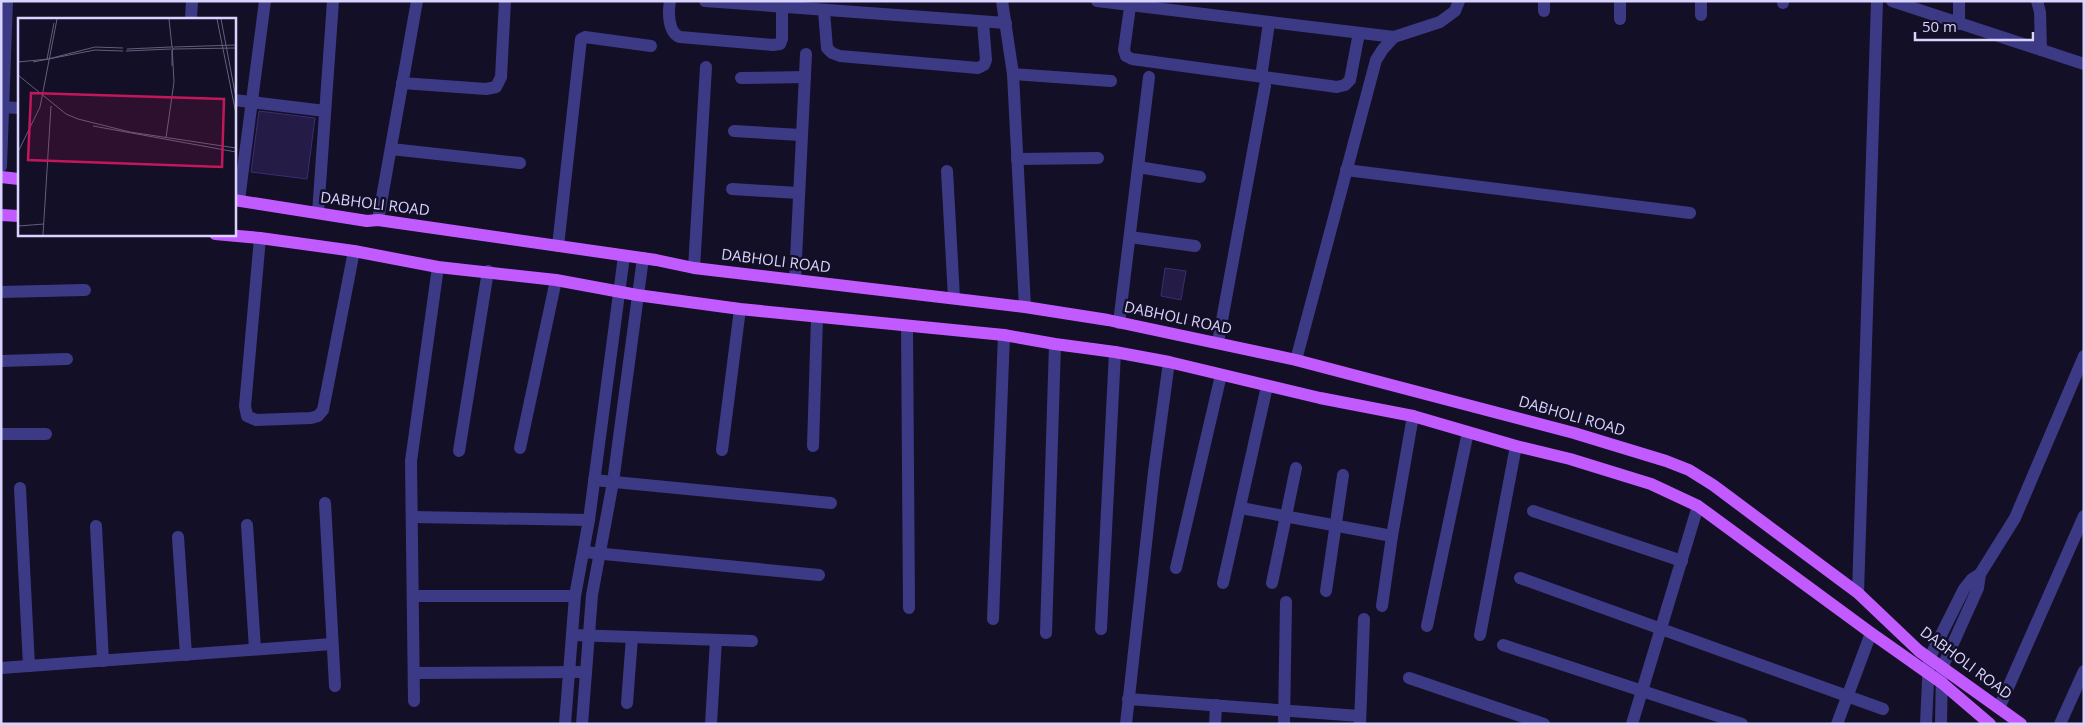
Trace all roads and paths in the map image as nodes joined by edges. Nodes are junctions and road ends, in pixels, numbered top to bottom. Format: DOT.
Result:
graph roads {
  1 [pos="7,1"];
  2 [pos="192,1"];
  3 [pos="265,1"];
  4 [pos="333,1"];
  5 [pos="417,1"];
  6 [pos="506,1"];
  7 [pos="670,1"];
  8 [pos="705,1"];
  9 [pos="1002,1"];
  10 [pos="1097,1"];
  11 [pos="1459,1"];
  12 [pos="1620,1"];
  13 [pos="1701,1"];
  14 [pos="1877,1"];
  15 [pos="1892,1"];
  16 [pos="1959,1"];
  17 [pos="2037,1"];
  18 [pos="1130,7"];
  19 [pos="782,8"];
  20 [pos="824,10"];
  21 [pos="1701,15"];
  22 [pos="191,18"];
  23 [pos="1620,19"];
  24 [pos="983,22"];
  25 [pos="1006,23"];
  26 [pos="1269,23"];
  27 [pos="1959,24"];
  28 [pos="1359,33"];
  29 [pos="1394,37"];
  30 [pos="9,38"];
  31 [pos="652,46"];
  32 [pos="2041,50"];
  33 [pos="806,54"];
  34 [pos="2084,64"];
  35 [pos="706,67"];
  36 [pos="1013,74"];
  37 [pos="805,77"];
  38 [pos="1150,77"];
  39 [pos="742,78"];
  40 [pos="1111,81"];
  41 [pos="402,82"];
  42 [pos="1263,82"];
  43 [pos="235,100"];
  44 [pos="251,101"];
  45 [pos="3,107"];
  46 [pos="18,108"];
  47 [pos="325,111"];
  48 [pos="734,131"];
  49 [pos="801,135"];
  50 [pos="390,149"];
  51 [pos="1098,158"];
  52 [pos="1017,159"];
  53 [pos="520,163"];
  54 [pos="1,166"];
  55 [pos="1138,168"];
  56 [pos="946,170"];
  57 [pos="1346,170"];
  58 [pos="1,177"];
  59 [pos="1200,178"];
  60 [pos="18,179"];
  61 [pos="732,189"];
  62 [pos="798,193"];
  63 [pos="237,200"];
  64 [pos="318,213"];
  65 [pos="1690,213"];
  66 [pos="3,215"];
  67 [pos="18,216"];
  68 [pos="378,220"];
  69 [pos="226,235"];
  70 [pos="1130,237"];
  71 [pos="260,238"];
  72 [pos="558,246"];
  73 [pos="1195,246"];
  74 [pos="354,251"];
  75 [pos="624,256"];
  76 [pos="643,258"];
  77 [pos="438,267"];
  78 [pos="694,268"];
  79 [pos="488,271"];
  80 [pos="795,279"];
  81 [pos="556,280"];
  82 [pos="85,290"];
  83 [pos="618,291"];
  84 [pos="1,292"];
  85 [pos="637,294"];
  86 [pos="954,298"];
  87 [pos="1025,307"];
  88 [pos="740,309"];
  89 [pos="817,318"];
  90 [pos="1119,322"];
  91 [pos="907,326"];
  92 [pos="1004,335"];
  93 [pos="1218,342"];
  94 [pos="1055,344"];
  95 [pos="1115,352"];
  96 [pos="2084,356"];
  97 [pos="67,359"];
  98 [pos="1296,360"];
  99 [pos="1,361"];
  100 [pos="1169,362"];
  101 [pos="1221,375"];
  102 [pos="1267,386"];
  103 [pos="604,407"];
  104 [pos="622,410"];
  105 [pos="1413,416"];
  106 [pos="1468,432"];
  107 [pos="1,434"];
  108 [pos="46,434"];
  109 [pos="813,446"];
  110 [pos="1516,446"];
  111 [pos="520,448"];
  112 [pos="722,450"];
  113 [pos="459,451"];
  114 [pos="1296,468"];
  115 [pos="1343,475"];
  116 [pos="594,480"];
  117 [pos="613,482"];
  118 [pos="20,488"];
  119 [pos="325,503"];
  120 [pos="831,503"];
  121 [pos="1698,506"];
  122 [pos="1241,508"];
  123 [pos="1533,511"];
  124 [pos="1286,515"];
  125 [pos="2084,516"];
  126 [pos="413,517"];
  127 [pos="589,520"];
  128 [pos="1335,524"];
  129 [pos="247,525"];
  130 [pos="96,526"];
  131 [pos="1392,536"];
  132 [pos="178,537"];
  133 [pos="584,552"];
  134 [pos="600,553"];
  135 [pos="1682,561"];
  136 [pos="1176,568"];
  137 [pos="1980,574"];
  138 [pos="819,575"];
  139 [pos="1520,578"];
  140 [pos="1223,583"];
  141 [pos="1272,583"];
  142 [pos="1326,591"];
  143 [pos="1858,592"];
  144 [pos="413,596"];
  145 [pos="575,596"];
  146 [pos="1286,602"];
  147 [pos="1382,606"];
  148 [pos="909,608"];
  149 [pos="993,619"];
  150 [pos="1364,619"];
  151 [pos="1427,626"];
  152 [pos="1661,628"];
  153 [pos="1102,629"];
  154 [pos="1046,632"];
  155 [pos="1871,633"];
  156 [pos="572,635"];
  157 [pos="590,635"];
  158 [pos="1480,635"];
  159 [pos="632,637"];
  160 [pos="716,640"];
  161 [pos="752,641"];
  162 [pos="332,644"];
  163 [pos="1503,645"];
  164 [pos="255,649"];
  165 [pos="186,655"];
  166 [pos="1929,659"];
  167 [pos="103,661"];
  168 [pos="29,666"];
  169 [pos="1,668"];
  170 [pos="1942,668"];
  171 [pos="2084,671"];
  172 [pos="569,672"];
  173 [pos="586,672"];
  174 [pos="1927,672"];
  175 [pos="414,673"];
  176 [pos="1409,678"];
  177 [pos="1942,683"];
  178 [pos="335,686"];
  179 [pos="1642,690"];
  180 [pos="1847,695"];
  181 [pos="1128,699"];
  182 [pos="414,701"];
  183 [pos="627,703"];
  184 [pos="1216,705"];
  185 [pos="1999,708"];
  186 [pos="1883,709"];
  187 [pos="1284,717"];
  188 [pos="1360,720"];
  189 [pos="565,724"];
  190 [pos="582,724"];
  191 [pos="711,724"];
  192 [pos="1126,724"];
  193 [pos="1215,724"];
  194 [pos="1544,724"];
  195 [pos="1632,724"];
  196 [pos="1742,724"];
  197 [pos="1837,724"];
  198 [pos="1926,724"];
  199 [pos="1941,724"];
  200 [pos="1990,724"];
  201 [pos="2021,724"];
  202 [pos="2060,724"];
  1 -- 30 [label="street"];
  2 -- 22 [label="street"];
  3 -- 44 [label="street"];
  4 -- 47 [label="street"];
  5 -- 41 [label="street"];
  6 -- 41 [label="street"];
  7 -- 19 [label="street"];
  8 -- 19 [label="street"];
  9 -- 25 [label="street"];
  10 -- 18 [label="street"];
  11 -- 29 [label="street"];
  12 -- 23 [label="street"];
  13 -- 21 [label="street"];
  14 -- 143 [label="street"];
  15 -- 27 [label="street"];
  16 -- 27 [label="street"];
  17 -- 32 [label="street"];
  18 -- 26 [label="street"];
  18 -- 42 [label="street"];
  19 -- 20 [label="street"];
  20 -- 24 [label="street"];
  20 -- 24 [label="street"];
  24 -- 25 [label="street"];
  25 -- 36 [label="street"];
  26 -- 28 [label="street"];
  26 -- 42 [label="street"];
  27 -- 32 [label="street"];
  28 -- 29 [label="street"];
  28 -- 42 [label="street"];
  29 -- 57 [label="street"];
  30 -- 45 [label="street"];
  31 -- 72 [label="street"];
  32 -- 34 [label="street"];
  33 -- 37 [label="street"];
  35 -- 78 [label="street"];
  36 -- 40 [label="street"];
  36 -- 52 [label="street"];
  37 -- 39 [label="street"];
  37 -- 49 [label="street"];
  38 -- 55 [label="street"];
  41 -- 50 [label="street"];
  42 -- 93 [label="street"];
  43 -- 44 [label="street"];
  44 -- 47 [label="street"];
  44 -- 63 [label="street"];
  45 -- 46 [label="street"];
  45 -- 54 [label="street"];
  47 -- 64 [label="street"];
  48 -- 49 [label="street"];
  49 -- 62 [label="street"];
  50 -- 53 [label="street"];
  50 -- 68 [label="street"];
  51 -- 52 [label="street"];
  52 -- 87 [label="street"];
  55 -- 59 [label="street"];
  55 -- 70 [label="street"];
  56 -- 86 [label="street"];
  57 -- 65 [label="street"];
  57 -- 98 [label="street"];
  58 -- 60 [label="main road"];
  61 -- 62 [label="street"];
  62 -- 80 [label="street"];
  63 -- 64 [label="main road, DABHOLI ROAD"];
  64 -- 68 [label="main road, DABHOLI ROAD"];
  66 -- 67 [label="main road"];
  68 -- 72 [label="main road, DABHOLI ROAD"];
  69 -- 71 [label="main road, DABHOLI ROAD"];
  70 -- 73 [label="street"];
  70 -- 90 [label="street"];
  71 -- 74 [label="main road, DABHOLI ROAD"];
  71 -- 74 [label="street"];
  72 -- 75 [label="main road, DABHOLI ROAD"];
  74 -- 77 [label="main road, DABHOLI ROAD"];
  75 -- 76 [label="main road, DABHOLI ROAD"];
  75 -- 83 [label="street"];
  76 -- 78 [label="main road, DABHOLI ROAD"];
  76 -- 85 [label="street"];
  77 -- 79 [label="main road, DABHOLI ROAD"];
  77 -- 126 [label="street"];
  78 -- 80 [label="main road, DABHOLI ROAD"];
  79 -- 81 [label="main road, DABHOLI ROAD"];
  79 -- 113 [label="street"];
  80 -- 86 [label="main road, DABHOLI ROAD"];
  81 -- 83 [label="main road, DABHOLI ROAD"];
  81 -- 111 [label="street"];
  82 -- 84 [label="street"];
  83 -- 85 [label="main road, DABHOLI ROAD"];
  83 -- 103 [label="street"];
  85 -- 88 [label="main road, DABHOLI ROAD"];
  85 -- 104 [label="street"];
  86 -- 87 [label="main road, DABHOLI ROAD"];
  87 -- 90 [label="main road, DABHOLI ROAD"];
  88 -- 89 [label="main road, DABHOLI ROAD"];
  88 -- 112 [label="street"];
  89 -- 91 [label="main road, DABHOLI ROAD"];
  89 -- 109 [label="street"];
  90 -- 93 [label="main road, DABHOLI ROAD"];
  91 -- 92 [label="main road, DABHOLI ROAD"];
  91 -- 148 [label="street"];
  92 -- 94 [label="main road, DABHOLI ROAD"];
  92 -- 149 [label="street"];
  93 -- 98 [label="main road, DABHOLI ROAD"];
  94 -- 95 [label="main road, DABHOLI ROAD"];
  94 -- 154 [label="street"];
  95 -- 100 [label="main road, DABHOLI ROAD"];
  95 -- 153 [label="street"];
  96 -- 137 [label="street"];
  97 -- 99 [label="street"];
  98 -- 143 [label="main road, DABHOLI ROAD"];
  100 -- 101 [label="main road, DABHOLI ROAD"];
  100 -- 181 [label="street"];
  101 -- 102 [label="main road, DABHOLI ROAD"];
  101 -- 136 [label="street"];
  102 -- 105 [label="main road, DABHOLI ROAD"];
  102 -- 122 [label="street"];
  103 -- 104 [label="street"];
  103 -- 116 [label="street"];
  104 -- 117 [label="street"];
  105 -- 106 [label="main road, DABHOLI ROAD"];
  105 -- 131 [label="street"];
  106 -- 110 [label="main road, DABHOLI ROAD"];
  106 -- 151 [label="street"];
  107 -- 108 [label="street"];
  110 -- 121 [label="main road, DABHOLI ROAD"];
  110 -- 158 [label="street"];
  114 -- 124 [label="street"];
  115 -- 128 [label="street"];
  116 -- 117 [label="street"];
  116 -- 127 [label="street"];
  117 -- 120 [label="street"];
  117 -- 134 [label="street"];
  118 -- 168 [label="street"];
  119 -- 162 [label="street"];
  121 -- 135 [label="street"];
  121 -- 155 [label="main road, DABHOLI ROAD"];
  122 -- 124 [label="street"];
  122 -- 140 [label="street"];
  123 -- 135 [label="street"];
  124 -- 128 [label="street"];
  124 -- 141 [label="street"];
  125 -- 185 [label="street"];
  126 -- 127 [label="street"];
  126 -- 144 [label="street"];
  127 -- 133 [label="street"];
  128 -- 131 [label="street"];
  128 -- 142 [label="street"];
  129 -- 164 [label="street"];
  130 -- 167 [label="street"];
  131 -- 147 [label="street"];
  132 -- 165 [label="street"];
  133 -- 134 [label="street"];
  133 -- 145 [label="street"];
  134 -- 138 [label="street"];
  134 -- 157 [label="street"];
  135 -- 152 [label="street"];
  137 -- 166 [label="street"];
  137 -- 170 [label="street"];
  139 -- 152 [label="street"];
  143 -- 166 [label="main road, DABHOLI ROAD"];
  144 -- 145 [label="street"];
  144 -- 175 [label="street"];
  145 -- 156 [label="street"];
  146 -- 187 [label="street"];
  150 -- 188 [label="street"];
  152 -- 179 [label="street"];
  152 -- 180 [label="street"];
  155 -- 174 [label="main road, DABHOLI ROAD"];
  155 -- 180 [label="street"];
  156 -- 157 [label="street"];
  156 -- 172 [label="street"];
  157 -- 159 [label="street"];
  157 -- 173 [label="street"];
  159 -- 160 [label="street"];
  159 -- 183 [label="street"];
  160 -- 161 [label="street"];
  160 -- 191 [label="street"];
  162 -- 164 [label="street"];
  162 -- 178 [label="street"];
  163 -- 179 [label="street"];
  164 -- 165 [label="street"];
  165 -- 167 [label="street"];
  166 -- 170 [label="main road, DABHOLI ROAD"];
  166 -- 174 [label="street"];
  167 -- 168 [label="street"];
  168 -- 169 [label="street"];
  170 -- 177 [label="street"];
  170 -- 185 [label="main road, DABHOLI ROAD"];
  171 -- 202 [label="street"];
  172 -- 173 [label="street"];
  172 -- 175 [label="street"];
  172 -- 189 [label="street"];
  173 -- 190 [label="street"];
  174 -- 177 [label="main road, DABHOLI ROAD"];
  174 -- 198 [label="street"];
  175 -- 182 [label="street"];
  176 -- 194 [label="street"];
  177 -- 199 [label="street"];
  177 -- 200 [label="main road, DABHOLI ROAD"];
  179 -- 195 [label="street"];
  179 -- 196 [label="street"];
  180 -- 186 [label="street"];
  180 -- 197 [label="street"];
  181 -- 184 [label="street"];
  181 -- 192 [label="street"];
  184 -- 187 [label="street"];
  184 -- 193 [label="street"];
  185 -- 201 [label="main road, DABHOLI ROAD"];
  187 -- 188 [label="street"];
}
